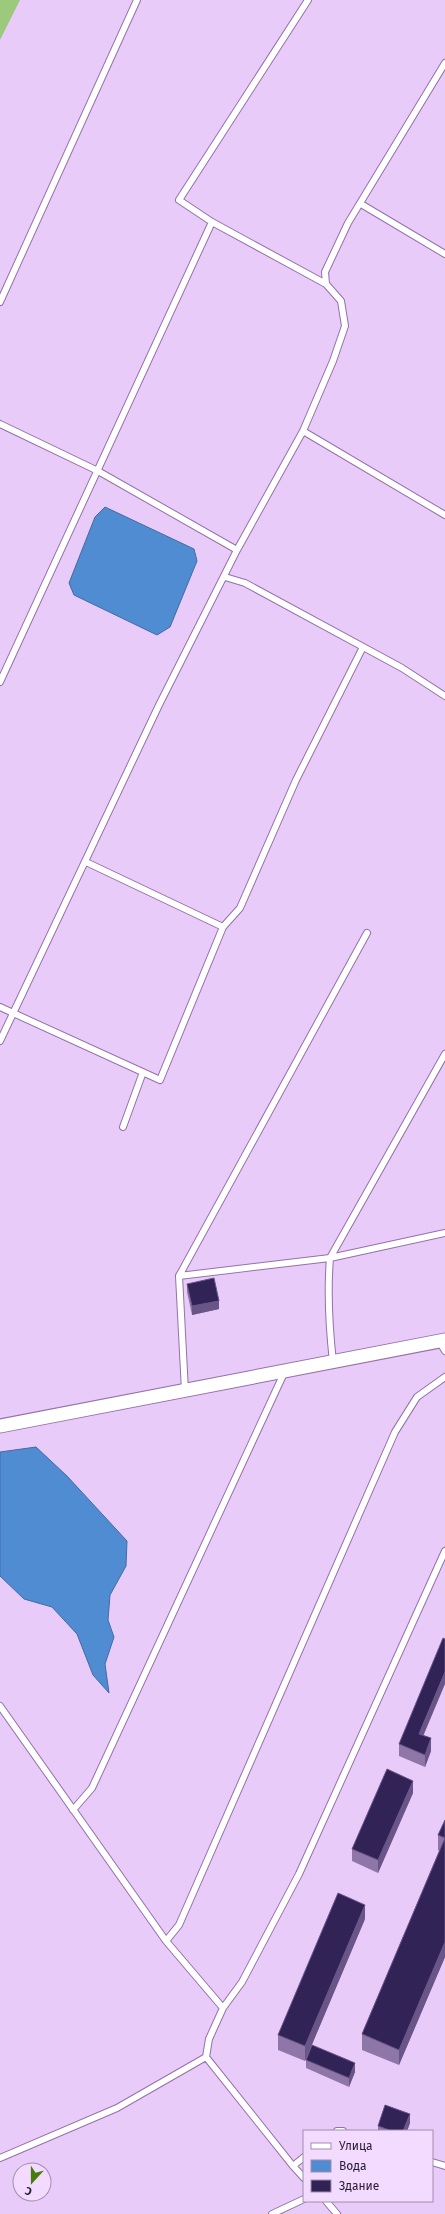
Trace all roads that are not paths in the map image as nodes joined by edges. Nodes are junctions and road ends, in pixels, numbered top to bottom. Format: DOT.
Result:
graph roads {
  1 [pos="137,0"];
  2 [pos="308,0"];
  3 [pos="445,63"];
  4 [pos="361,204"];
  5 [pos="212,222"];
  6 [pos="445,254"];
  7 [pos="326,284"];
  8 [pos="0,302"];
  9 [pos="0,424"];
  10 [pos="303,431"];
  11 [pos="98,471"];
  12 [pos="445,515"];
  13 [pos="237,550"];
  14 [pos="225,577"];
  15 [pos="363,647"];
  16 [pos="0,682"];
  17 [pos="445,696"];
  18 [pos="86,862"];
  19 [pos="223,927"];
  20 [pos="367,933"];
  21 [pos="0,1007"];
  22 [pos="12,1013"];
  23 [pos="0,1042"];
  24 [pos="445,1054"];
  25 [pos="143,1072"];
  26 [pos="123,1127"];
  27 [pos="445,1233"];
  28 [pos="330,1258"];
  29 [pos="179,1276"];
  30 [pos="443,1344"];
  31 [pos="333,1362"];
  32 [pos="285,1371"];
  33 [pos="445,1377"];
  34 [pos="185,1391"];
  35 [pos="0,1426"];
  36 [pos="445,1551"];
  37 [pos="0,1706"];
  38 [pos="73,1810"];
  39 [pos="166,1941"];
  40 [pos="223,2008"];
  41 [pos="206,2057"];
  42 [pos="0,2158"];
  43 [pos="303,2158"];
  44 [pos="433,2162"];
  45 [pos="293,2166"];
  46 [pos="445,2166"];
  47 [pos="303,2177"];
  48 [pos="303,2199"];
  49 [pos="327,2202"];
  50 [pos="272,2214"];
  51 [pos="337,2214"];
  1 -- 8 [label="lane"];
  2 -- 5 [label="lane"];
  3 -- 4 [label="lane"];
  4 -- 6 [label="lane"];
  4 -- 7 [label="lane"];
  5 -- 7 [label="lane"];
  5 -- 11 [label="lane"];
  7 -- 10 [label="lane"];
  9 -- 11 [label="lane"];
  10 -- 12 [label="lane"];
  10 -- 13 [label="lane"];
  11 -- 13 [label="lane"];
  11 -- 16 [label="lane"];
  13 -- 14 [label="lane"];
  14 -- 15 [label="lane"];
  14 -- 18 [label="lane"];
  15 -- 17 [label="lane"];
  15 -- 19 [label="lane"];
  18 -- 19 [label="lane"];
  18 -- 22 [label="lane"];
  19 -- 25 [label="lane"];
  20 -- 29 [label="lane"];
  21 -- 22 [label="lane"];
  22 -- 23 [label="lane"];
  22 -- 25 [label="lane"];
  24 -- 28 [label="lane"];
  25 -- 26 [label="lane"];
  27 -- 28 [label="lane"];
  28 -- 29 [label="lane"];
  28 -- 31 [label="lane"];
  29 -- 34 [label="lane"];
  30 -- 31 [label="street"];
  31 -- 32 [label="street"];
  32 -- 34 [label="street"];
  32 -- 38 [label="lane"];
  33 -- 39 [label="lane"];
  34 -- 35 [label="street"];
  36 -- 40 [label="lane"];
  37 -- 38 [label="lane"];
  38 -- 39 [label="lane"];
  39 -- 40 [label="lane"];
  40 -- 41 [label="lane"];
  41 -- 42 [label="lane"];
  41 -- 45 [label="lane"];
  43 -- 45 [label="lane"];
  44 -- 46 [label="lane"];
  45 -- 47 [label="lane"];
  48 -- 50 [label="lane"];
  49 -- 51 [label="lane"];
}
